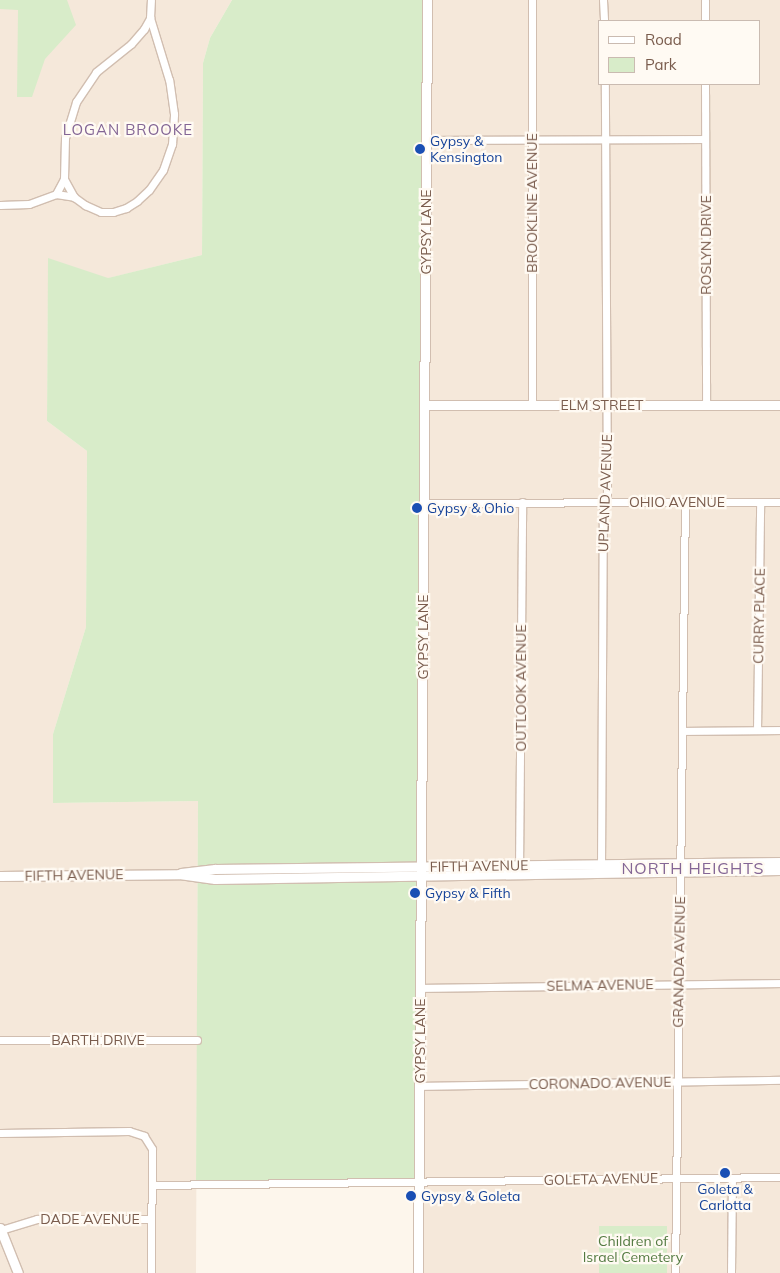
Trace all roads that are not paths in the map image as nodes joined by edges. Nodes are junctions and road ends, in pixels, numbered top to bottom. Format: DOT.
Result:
graph roads {
  1 [pos="151,0"];
  2 [pos="427,0"];
  3 [pos="532,0"];
  4 [pos="604,0"];
  5 [pos="705,0"];
  6 [pos="150,18"];
  7 [pos="604,20"];
  8 [pos="705,20"];
  9 [pos="140,33"];
  10 [pos="156,38"];
  11 [pos="605,85"];
  12 [pos="705,85"];
  13 [pos="706,139"];
  14 [pos="426,140"];
  15 [pos="532,140"];
  16 [pos="605,140"];
  17 [pos="64,179"];
  18 [pos="56,194"];
  19 [pos="74,198"];
  20 [pos="0,205"];
  21 [pos="532,405"];
  22 [pos="607,405"];
  23 [pos="706,405"];
  24 [pos="780,405"];
  25 [pos="424,406"];
  26 [pos="522,502"];
  27 [pos="605,502"];
  28 [pos="685,502"];
  29 [pos="760,502"];
  30 [pos="780,502"];
  31 [pos="424,503"];
  32 [pos="757,730"];
  33 [pos="780,730"];
  34 [pos="682,731"];
  35 [pos="780,862"];
  36 [pos="421,867"];
  37 [pos="601,868"];
  38 [pos="680,868"];
  39 [pos="519,869"];
  40 [pos="780,870"];
  41 [pos="179,874"];
  42 [pos="0,876"];
  43 [pos="421,876"];
  44 [pos="780,983"];
  45 [pos="679,984"];
  46 [pos="420,988"];
  47 [pos="0,1040"];
  48 [pos="196,1040"];
  49 [pos="780,1080"];
  50 [pos="677,1082"];
  51 [pos="419,1086"];
  52 [pos="0,1133"];
  53 [pos="780,1177"];
  54 [pos="676,1178"];
  55 [pos="732,1178"];
  56 [pos="418,1182"];
  57 [pos="152,1185"];
  58 [pos="151,1219"];
  59 [pos="0,1229"];
  60 [pos="18,1273"];
  61 [pos="151,1273"];
  62 [pos="418,1273"];
  63 [pos="675,1273"];
  64 [pos="731,1273"];
  1 -- 6 [label="street"];
  2 -- 14 [label="street, GYPSY LANE"];
  3 -- 15 [label="street, BROOKLINE AVENUE"];
  4 -- 7 [label="street"];
  5 -- 8 [label="street"];
  6 -- 9 [label="street"];
  6 -- 10 [label="street"];
  9 -- 10 [label="street"];
  9 -- 17 [label="street"];
  10 -- 19 [label="street"];
  11 -- 16 [label="street, UPLAND AVENUE"];
  12 -- 13 [label="street, ROSLYN DRIVE"];
  13 -- 16 [label="street"];
  13 -- 23 [label="street, ROSLYN DRIVE"];
  14 -- 15 [label="street"];
  14 -- 25 [label="street, GYPSY LANE"];
  15 -- 16 [label="street"];
  15 -- 21 [label="street, BROOKLINE AVENUE"];
  16 -- 22 [label="street, UPLAND AVENUE"];
  17 -- 18 [label="street"];
  17 -- 19 [label="street"];
  18 -- 19 [label="street"];
  18 -- 20 [label="street"];
  21 -- 22 [label="street, ELM STREET"];
  21 -- 25 [label="street, ELM STREET"];
  22 -- 23 [label="street, ELM STREET"];
  22 -- 27 [label="street, UPLAND AVENUE"];
  23 -- 24 [label="street, ELM STREET"];
  25 -- 31 [label="street, GYPSY LANE"];
  26 -- 27 [label="street, OHIO AVENUE"];
  26 -- 31 [label="street, OHIO AVENUE"];
  26 -- 39 [label="street, OUTLOOK AVENUE"];
  27 -- 28 [label="street, OHIO AVENUE"];
  27 -- 37 [label="street, UPLAND AVENUE"];
  28 -- 29 [label="street, OHIO AVENUE"];
  28 -- 34 [label="street, GRANADA AVENUE"];
  29 -- 30 [label="street, OHIO AVENUE"];
  29 -- 32 [label="street, CURRY PLACE"];
  31 -- 36 [label="street, GYPSY LANE"];
  32 -- 33 [label="street"];
  32 -- 34 [label="street"];
  34 -- 38 [label="street, GRANADA AVENUE"];
  35 -- 38 [label="street, FIFTH AVENUE"];
  36 -- 39 [label="street, FIFTH AVENUE"];
  36 -- 41 [label="street, FIFTH AVENUE"];
  36 -- 43 [label="street, GYPSY LANE"];
  37 -- 38 [label="street, FIFTH AVENUE"];
  37 -- 39 [label="street, FIFTH AVENUE"];
  38 -- 40 [label="street, FIFTH AVENUE"];
  38 -- 45 [label="street, GRANADA AVENUE"];
  39 -- 43 [label="street, FIFTH AVENUE"];
  41 -- 42 [label="street, FIFTH AVENUE"];
  41 -- 43 [label="street, FIFTH AVENUE"];
  43 -- 46 [label="street, GYPSY LANE"];
  44 -- 45 [label="street, SELMA AVENUE"];
  45 -- 46 [label="street, SELMA AVENUE"];
  45 -- 50 [label="street, GRANADA AVENUE"];
  46 -- 51 [label="street, GYPSY LANE"];
  47 -- 48 [label="street, BARTH DRIVE"];
  49 -- 50 [label="street, CORONADO AVENUE"];
  50 -- 51 [label="street, CORONADO AVENUE"];
  50 -- 54 [label="street, GRANADA AVENUE"];
  51 -- 56 [label="street, GYPSY LANE"];
  52 -- 57 [label="street"];
  53 -- 55 [label="street, GOLETA AVENUE"];
  54 -- 55 [label="street, GOLETA AVENUE"];
  54 -- 56 [label="street, GOLETA AVENUE"];
  54 -- 63 [label="street, GRANADA AVENUE"];
  55 -- 64 [label="street"];
  56 -- 57 [label="street, GOLETA AVENUE"];
  56 -- 62 [label="street, GYPSY LANE"];
  57 -- 58 [label="street"];
  58 -- 59 [label="street, DADE AVENUE"];
  58 -- 61 [label="street"];
  59 -- 60 [label="street"];
}
